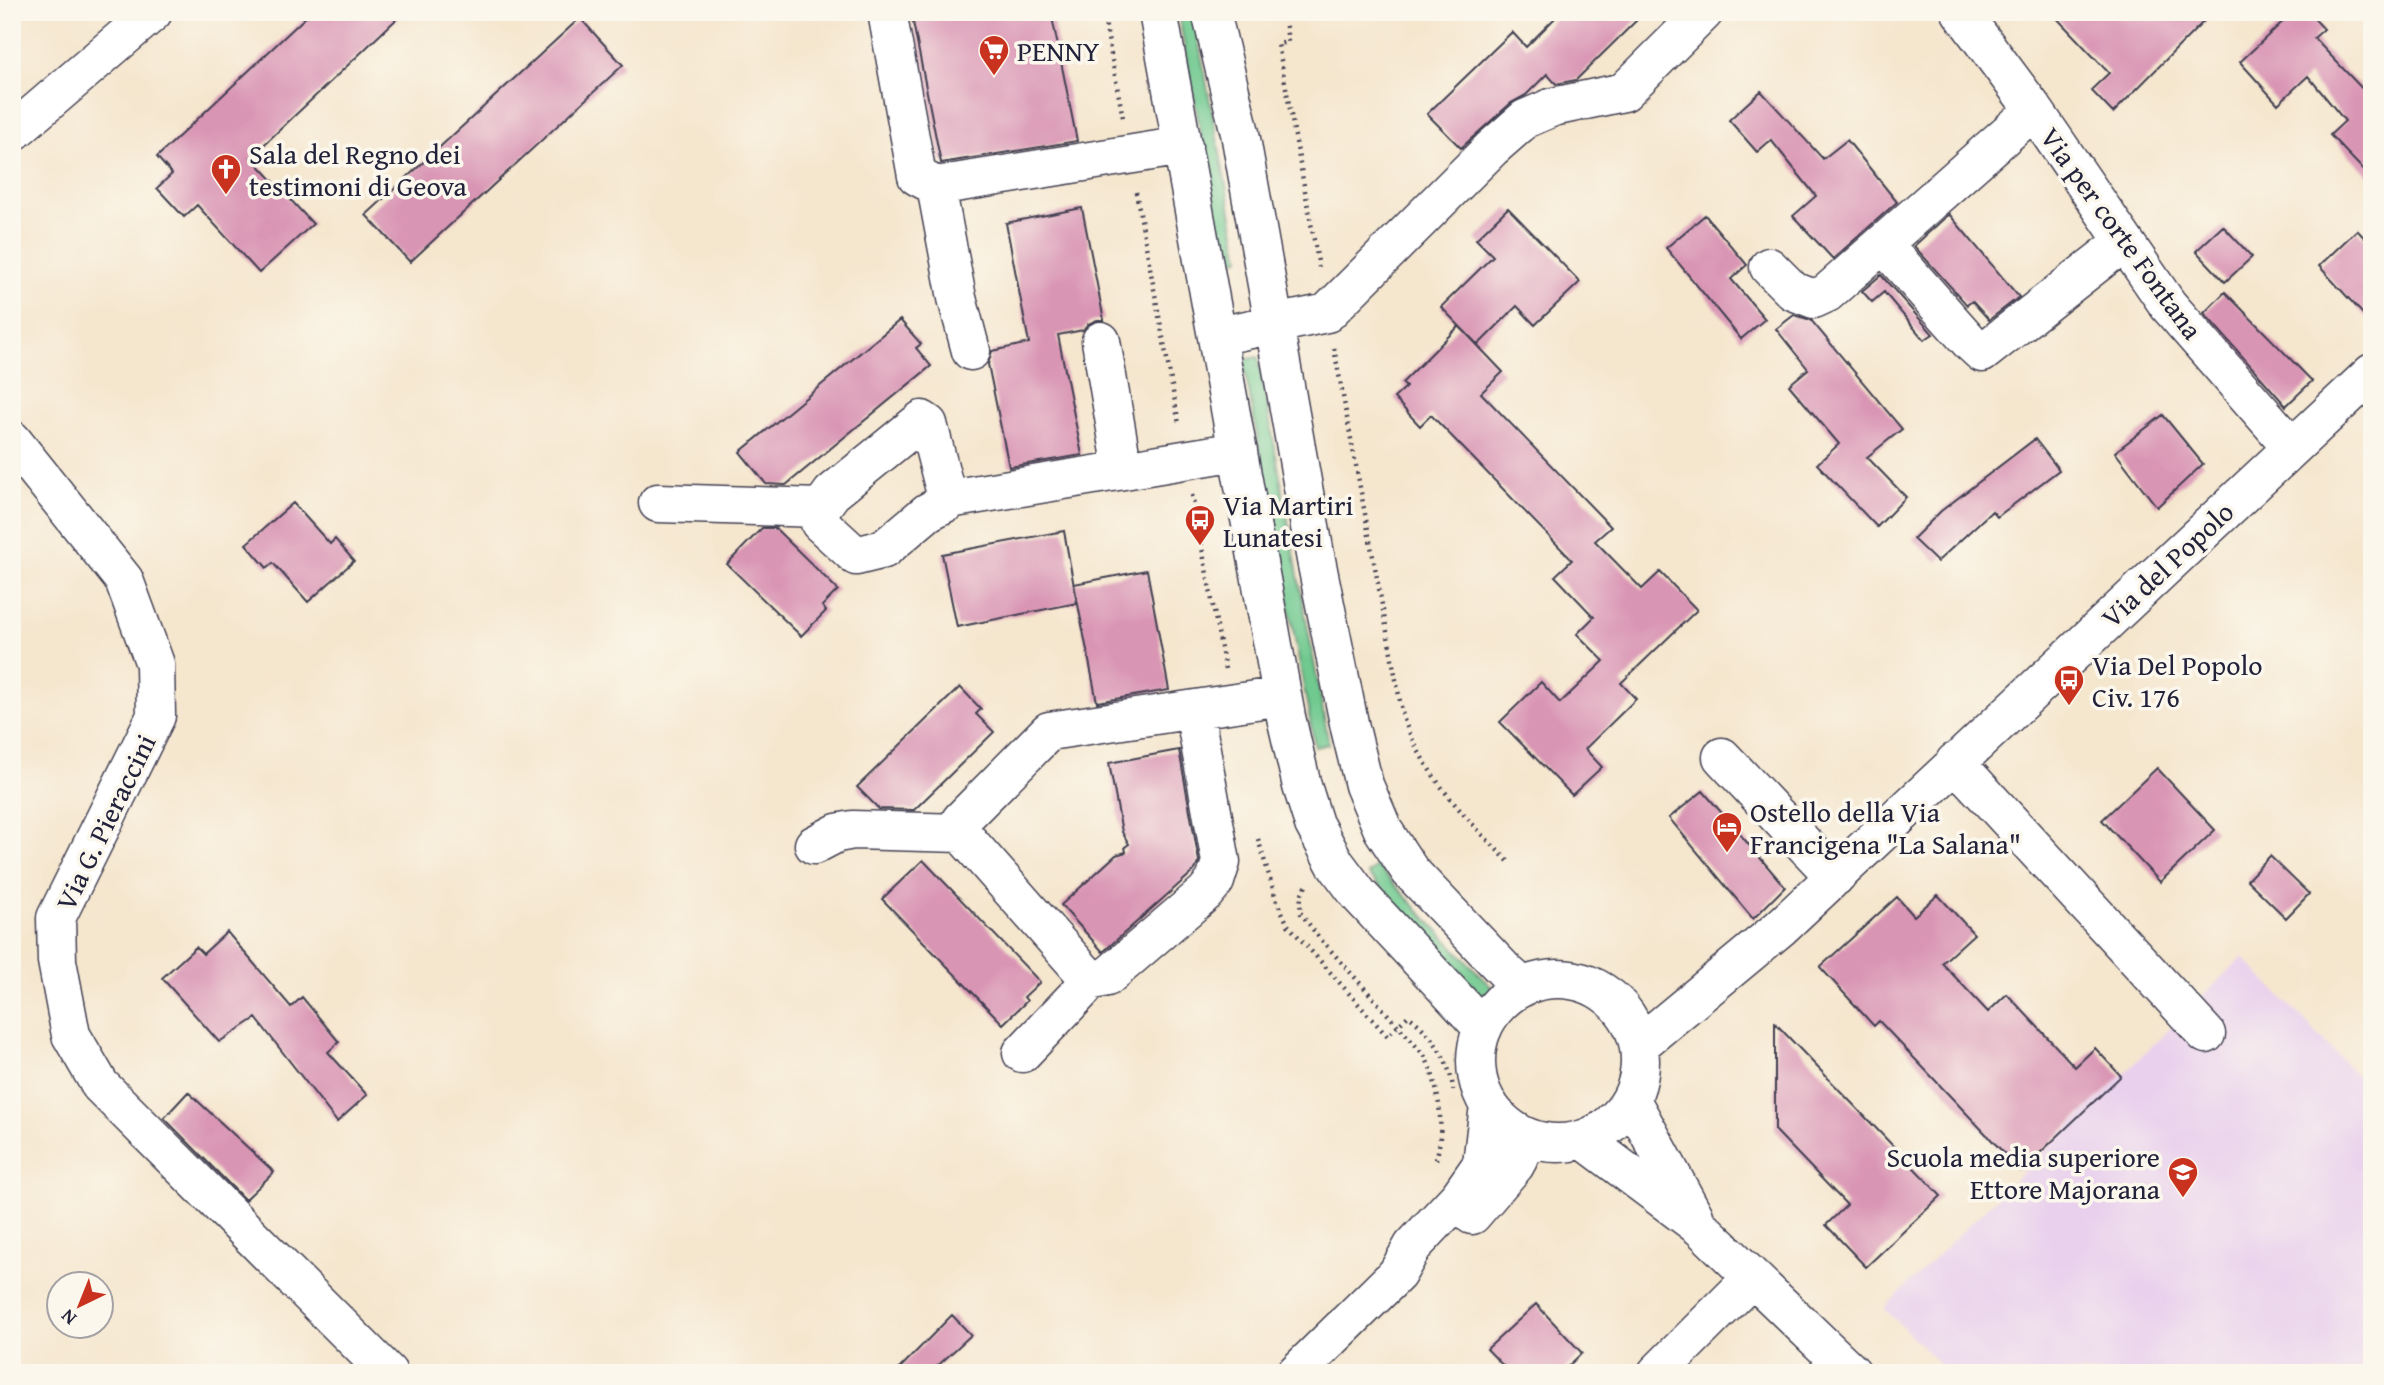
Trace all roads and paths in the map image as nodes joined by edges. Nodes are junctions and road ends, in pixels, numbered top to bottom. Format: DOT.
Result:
graph roads {
  1 [pos="153,12"];
  2 [pos="887,12"];
  3 [pos="1158,12"];
  4 [pos="1211,12"];
  5 [pos="1284,12"];
  6 [pos="1704,12"];
  7 [pos="1961,12"];
  8 [pos="2034,110"];
  9 [pos="12,133"];
  10 [pos="1183,146"];
  11 [pos="936,186"];
  12 [pos="2123,242"];
  13 [pos="1883,244"];
  14 [pos="1769,267"];
  15 [pos="1327,313"];
  16 [pos="1273,324"];
  17 [pos="1217,336"];
  18 [pos="1101,341"];
  19 [pos="971,351"];
  20 [pos="2372,373"];
  21 [pos="12,440"];
  22 [pos="2292,447"];
  23 [pos="1238,451"];
  24 [pos="1123,470"];
  25 [pos="948,502"];
  26 [pos="658,503"];
  27 [pos="821,508"];
  28 [pos="1282,696"];
  29 [pos="1194,710"];
  30 [pos="1722,757"];
  31 [pos="1955,762"];
  32 [pos="1364,785"];
  33 [pos="1306,800"];
  34 [pos="961,833"];
  35 [pos="1257,835"];
  36 [pos="814,845"];
  37 [pos="1507,861"];
  38 [pos="1835,877"];
  39 [pos="1085,982"];
  40 [pos="1716,983"];
  41 [pos="1523,987"];
  42 [pos="1604,993"];
  43 [pos="1483,1028"];
  44 [pos="2206,1034"];
  45 [pos="1639,1045"];
  46 [pos="1022,1053"];
  47 [pos="1453,1093"];
  48 [pos="1631,1100"];
  49 [pos="1489,1105"];
  50 [pos="1529,1139"];
  51 [pos="1584,1140"];
  52 [pos="1700,1227"];
  53 [pos="1397,1274"];
  54 [pos="1752,1278"];
  55 [pos="388,1373"];
  56 [pos="1296,1373"];
  57 [pos="1657,1373"];
  58 [pos="1852,1373"];
  1 -- 9 [label="street"];
  2 -- 11 [label="street"];
  3 -- 10 [label="street"];
  4 -- 16 [label="street"];
  5 -- 15 [label="path"];
  6 -- 15 [label="street"];
  7 -- 8 [label="street, Via per corte Fontana"];
  8 -- 12 [label="street, Via per corte Fontana"];
  8 -- 13 [label="street"];
  10 -- 11 [label="street"];
  10 -- 17 [label="street"];
  11 -- 19 [label="street"];
  12 -- 13 [label="street"];
  12 -- 22 [label="street, Via per corte Fontana"];
  13 -- 14 [label="street"];
  15 -- 16 [label="street"];
  15 -- 37 [label="path"];
  16 -- 17 [label="street"];
  16 -- 32 [label="street"];
  17 -- 23 [label="street"];
  18 -- 24 [label="street"];
  20 -- 22 [label="street, Via del Popolo"];
  21 -- 55 [label="street, Via G. Pieraccini"];
  22 -- 31 [label="street, Via del Popolo"];
  23 -- 24 [label="street"];
  23 -- 28 [label="street"];
  24 -- 25 [label="street"];
  25 -- 27 [label="street"];
  25 -- 27 [label="street"];
  26 -- 27 [label="street"];
  28 -- 29 [label="street"];
  28 -- 33 [label="street"];
  29 -- 34 [label="street"];
  29 -- 39 [label="street"];
  30 -- 38 [label="street"];
  31 -- 38 [label="street, Via del Popolo"];
  31 -- 44 [label="street"];
  32 -- 33 [label="street"];
  32 -- 41 [label="street"];
  33 -- 43 [label="street"];
  34 -- 36 [label="street"];
  34 -- 39 [label="street"];
  35 -- 47 [label="path"];
  38 -- 40 [label="street, Via del Popolo"];
  39 -- 46 [label="street"];
  40 -- 42 [label="street, Via del Popolo"];
  40 -- 45 [label="street, Via del Popolo"];
  41 -- 42 [label="street"];
  41 -- 43 [label="street"];
  42 -- 45 [label="street"];
  43 -- 49 [label="street"];
  45 -- 48 [label="street"];
  48 -- 51 [label="street"];
  48 -- 52 [label="street"];
  49 -- 50 [label="street"];
  49 -- 53 [label="street"];
  50 -- 51 [label="street"];
  50 -- 53 [label="street"];
  51 -- 52 [label="street"];
  52 -- 54 [label="street"];
  53 -- 56 [label="street"];
  54 -- 57 [label="street"];
  54 -- 58 [label="street"];
}
